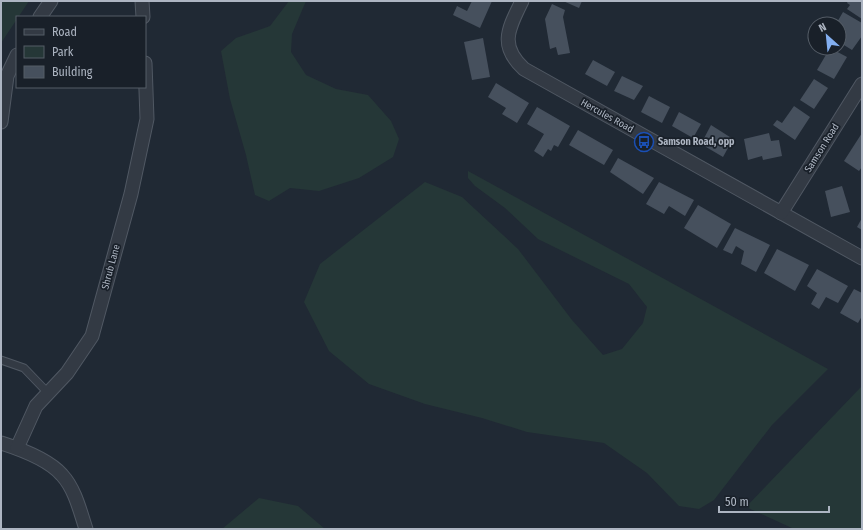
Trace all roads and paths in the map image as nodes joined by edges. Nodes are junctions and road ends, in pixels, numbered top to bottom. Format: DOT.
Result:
graph roads {
  1 [pos="51,1"];
  2 [pos="142,1"];
  3 [pos="522,1"];
  4 [pos="41,16"];
  5 [pos="143,16"];
  6 [pos="16,56"];
  7 [pos="862,84"];
  8 [pos="146,88"];
  9 [pos="1,122"];
  10 [pos="781,213"];
  11 [pos="862,258"];
  12 [pos="1,360"];
  13 [pos="48,392"];
  14 [pos="1,443"];
  15 [pos="17,448"];
  16 [pos="86,529"];
  1 -- 4 [label="street"];
  2 -- 5 [label="street"];
  3 -- 10 [label="street, Hercules Road"];
  6 -- 9 [label="street"];
  7 -- 10 [label="street, Samson Road"];
  8 -- 13 [label="street, Shrub Lane"];
  10 -- 11 [label="street, Hercules Road"];
  12 -- 13 [label="lane"];
  13 -- 15 [label="street, Shrub Lane"];
  14 -- 15 [label="street"];
  15 -- 16 [label="street"];
}
